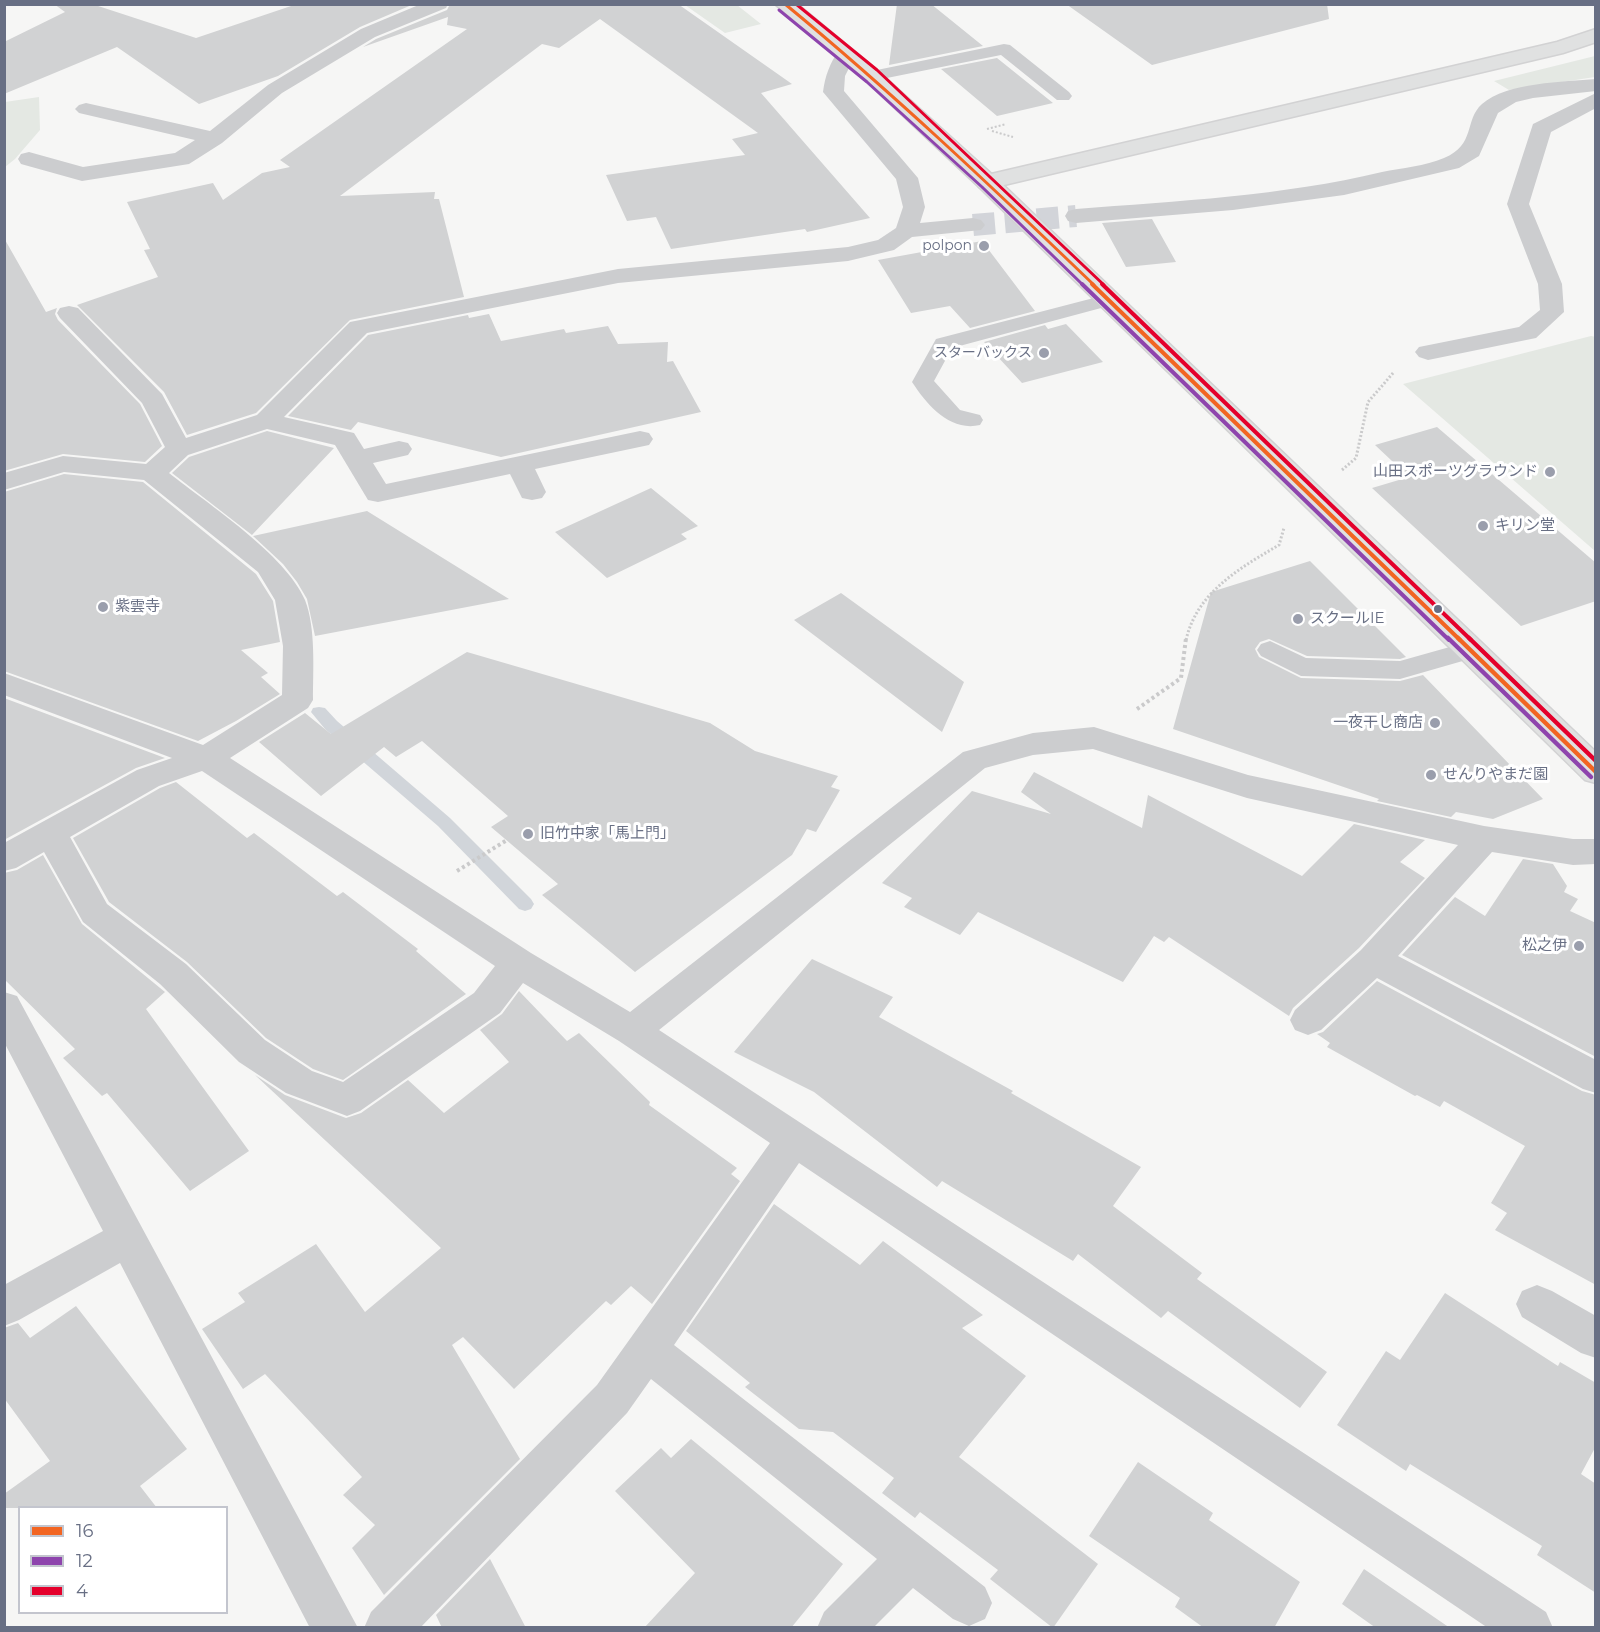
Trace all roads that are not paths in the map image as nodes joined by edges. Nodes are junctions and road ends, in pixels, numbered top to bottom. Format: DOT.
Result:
graph roads {
  1 [pos="439,4"];
  2 [pos="784,4"];
  3 [pos="1596,35"];
  4 [pos="846,54"];
  5 [pos="872,76"];
  6 [pos="1596,85"];
  7 [pos="1063,96"];
  8 [pos="1596,99"];
  9 [pos="86,110"];
  10 [pos="214,138"];
  11 [pos="28,159"];
  12 [pos="987,182"];
  13 [pos="1076,216"];
  14 [pos="973,225"];
  15 [pos="906,231"];
  16 [pos="1109,300"];
  17 [pos="69,313"];
  18 [pos="1428,352"];
  19 [pos="972,420"];
  20 [pos="266,421"];
  21 [pos="640,439"];
  22 [pos="179,449"];
  23 [pos="399,449"];
  24 [pos="356,459"];
  25 [pos="519,464"];
  26 [pos="152,473"];
  27 [pos="4,482"];
  28 [pos="532,492"];
  29 [pos="1270,650"];
  30 [pos="1471,650"];
  31 [pos="4,683"];
  32 [pos="206,759"];
  33 [pos="1596,772"];
  34 [pos="51,834"];
  35 [pos="1484,838"];
  36 [pos="1596,851"];
  37 [pos="4,859"];
  38 [pos="1374,960"];
  39 [pos="518,963"];
  40 [pos="4,1006"];
  41 [pos="1308,1020"];
  42 [pos="632,1030"];
  43 [pos="1596,1078"];
  44 [pos="795,1138"];
  45 [pos="127,1238"];
  46 [pos="1537,1304"];
  47 [pos="4,1307"];
  48 [pos="1596,1339"];
  49 [pos="647,1350"];
  50 [pos="911,1557"];
  51 [pos="969,1603"];
  52 [pos="335,1628"];
  53 [pos="387,1628"];
  54 [pos="840,1628"];
  55 [pos="1530,1628"];
  1 -- 10 [label="street"];
  2 -- 4 [label="main road"];
  3 -- 12 [label="main road"];
  4 -- 5 [label="main road"];
  4 -- 15 [label="street"];
  5 -- 7 [label="lane"];
  5 -- 12 [label="main road"];
  6 -- 13 [label="street"];
  8 -- 18 [label="street"];
  9 -- 10 [label="street"];
  10 -- 11 [label="street"];
  12 -- 16 [label="main road"];
  14 -- 15 [label="street"];
  15 -- 20 [label="street"];
  16 -- 19 [label="lane"];
  16 -- 30 [label="main road"];
  17 -- 22 [label="street"];
  20 -- 22 [label="street"];
  20 -- 24 [label="street"];
  21 -- 25 [label="street"];
  22 -- 26 [label="street"];
  23 -- 24 [label="street"];
  24 -- 25 [label="street"];
  25 -- 28 [label="street"];
  26 -- 27 [label="street"];
  26 -- 32 [label="street"];
  29 -- 30 [label="lane"];
  30 -- 33 [label="main road"];
  31 -- 32 [label="street"];
  32 -- 34 [label="street"];
  32 -- 39 [label="street"];
  34 -- 37 [label="street"];
  34 -- 39 [label="street"];
  35 -- 36 [label="street"];
  35 -- 38 [label="street"];
  35 -- 42 [label="street"];
  38 -- 41 [label="street"];
  38 -- 43 [label="street"];
  39 -- 42 [label="street"];
  40 -- 45 [label="street"];
  42 -- 44 [label="street"];
  44 -- 49 [label="street"];
  44 -- 55 [label="street"];
  45 -- 47 [label="street"];
  45 -- 52 [label="street"];
  46 -- 48 [label="street"];
  49 -- 50 [label="street"];
  49 -- 53 [label="street"];
  50 -- 51 [label="street"];
  50 -- 54 [label="street"];
}
